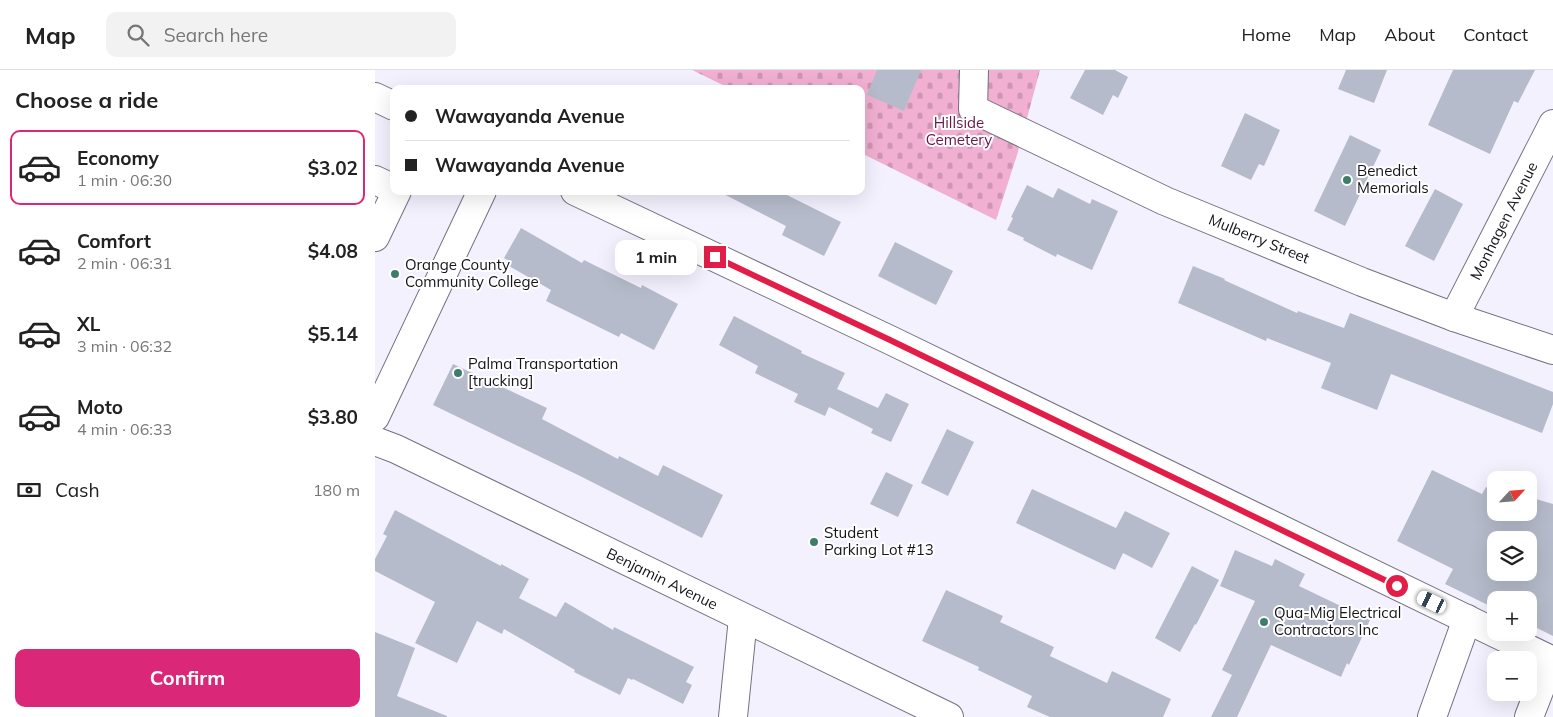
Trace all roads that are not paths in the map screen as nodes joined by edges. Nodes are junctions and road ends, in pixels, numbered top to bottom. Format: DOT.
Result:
graph roads {
  1 [pos="974,70"];
  2 [pos="375,97"];
  3 [pos="390,104"];
  4 [pos="1553,124"];
  5 [pos="375,180"];
  6 [pos="390,186"];
  7 [pos="395,195"];
  8 [pos="480,195"];
  9 [pos="583,195"];
  10 [pos="375,237"];
  11 [pos="1454,318"];
  12 [pos="1553,350"];
  13 [pos="375,417"];
  14 [pos="375,441"];
  15 [pos="743,618"];
  16 [pos="1467,620"];
  17 [pos="1552,661"];
  18 [pos="733,717"];
  19 [pos="949,717"];
  20 [pos="1433,717"];
  21 [pos="1529,717"];
  1 -- 11 [label="street, Mulberry Street"];
  2 -- 3 [label="street"];
  4 -- 11 [label="street, Monhagen Avenue"];
  5 -- 6 [label="street"];
  7 -- 10 [label="street"];
  8 -- 13 [label="street"];
  9 -- 16 [label="street"];
  11 -- 12 [label="street, Mulberry Street"];
  14 -- 15 [label="street, Benjamin Avenue"];
  15 -- 18 [label="street"];
  15 -- 19 [label="street, Benjamin Avenue"];
  16 -- 17 [label="street"];
  16 -- 20 [label="street"];
  17 -- 21 [label="street"];
}
